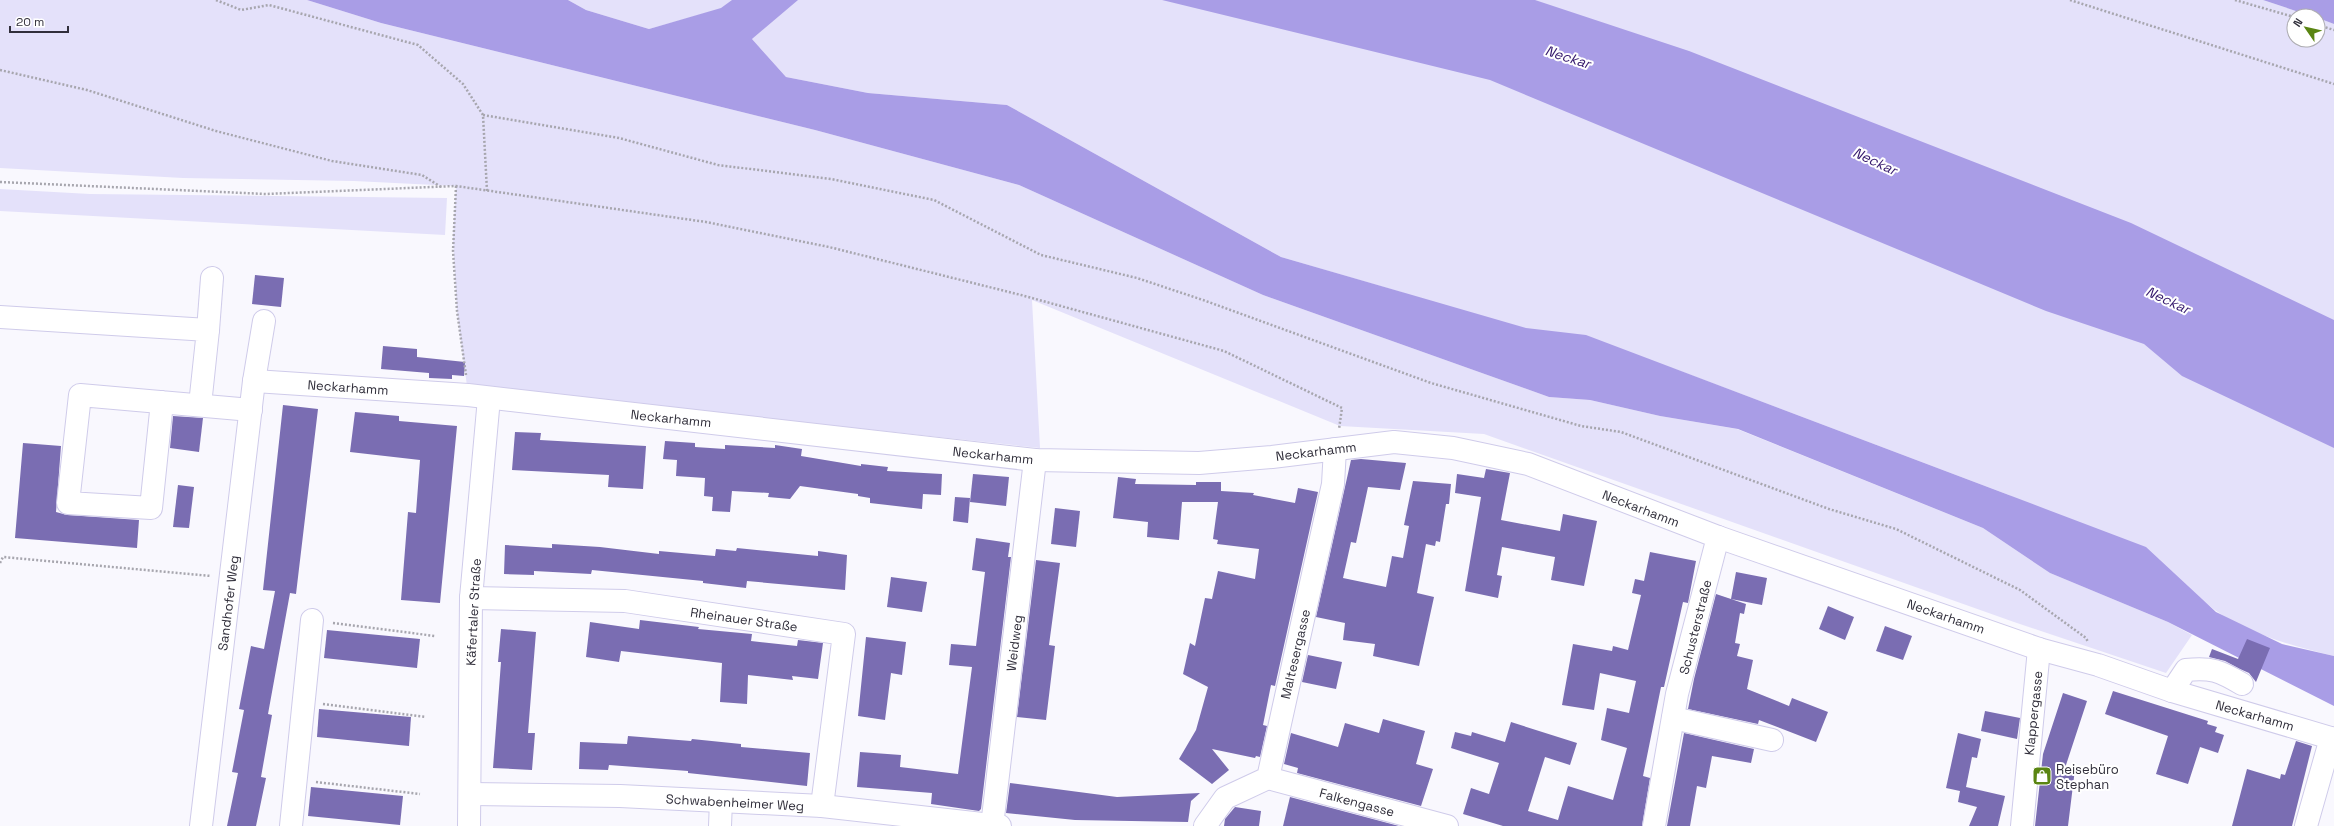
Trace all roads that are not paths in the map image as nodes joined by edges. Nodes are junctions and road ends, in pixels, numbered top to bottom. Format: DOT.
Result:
graph roads {
  1 [pos="212,278"];
  2 [pos="0,317"];
  3 [pos="264,321"];
  4 [pos="208,330"];
  5 [pos="254,381"];
  6 [pos="489,398"];
  7 [pos="162,402"];
  8 [pos="200,406"];
  9 [pos="251,410"];
  10 [pos="1335,449"];
  11 [pos="1035,460"];
  12 [pos="1718,537"];
  13 [pos="472,598"];
  14 [pos="312,620"];
  15 [pos="2039,648"];
  16 [pos="2242,684"];
  17 [pos="2172,691"];
  18 [pos="1673,718"];
  19 [pos="2333,738"];
  20 [pos="1772,740"];
  21 [pos="1268,778"];
  22 [pos="470,794"];
  23 [pos="721,801"];
  24 [pos="822,806"];
  25 [pos="201,826"];
  26 [pos="291,826"];
  27 [pos="469,826"];
  28 [pos="720,826"];
  29 [pos="992,826"];
  30 [pos="1000,826"];
  31 [pos="1205,826"];
  32 [pos="1447,826"];
  33 [pos="1654,826"];
  34 [pos="2022,826"];
  35 [pos="2306,826"];
  1 -- 4 [label="street"];
  2 -- 4 [label="street"];
  3 -- 5 [label="street, Sandhofer Weg"];
  4 -- 8 [label="street"];
  5 -- 6 [label="street, Neckarhamm"];
  5 -- 9 [label="street, Sandhofer Weg"];
  6 -- 11 [label="street, Neckarhamm"];
  6 -- 13 [label="street, Käfertaler Straße"];
  7 -- 7 [label="street"];
  7 -- 8 [label="street"];
  8 -- 9 [label="street"];
  9 -- 25 [label="street, Sandhofer Weg"];
  10 -- 11 [label="street, Neckarhamm"];
  10 -- 12 [label="street, Neckarhamm"];
  10 -- 21 [label="street, Maltesergasse"];
  11 -- 29 [label="street, Weidweg"];
  12 -- 15 [label="street, Neckarhamm"];
  12 -- 18 [label="street, Schusterstraße"];
  13 -- 22 [label="street, Käfertaler Straße"];
  13 -- 24 [label="street, Rheinauer Straße"];
  14 -- 26 [label="street"];
  15 -- 17 [label="street, Neckarhamm"];
  15 -- 34 [label="street, Klappergasse"];
  16 -- 17 [label="street"];
  17 -- 19 [label="street, Neckarhamm"];
  18 -- 20 [label="street"];
  18 -- 33 [label="street, Schusterstraße"];
  19 -- 35 [label="street"];
  21 -- 31 [label="street"];
  21 -- 32 [label="street, Falkengasse"];
  22 -- 23 [label="street, Schwabenheimer Weg"];
  22 -- 27 [label="street, Käfertaler Straße"];
  23 -- 24 [label="street, Schwabenheimer Weg"];
  23 -- 28 [label="street"];
  24 -- 29 [label="street, Schwabenheimer Weg"];
  29 -- 30 [label="street, Schwabenheimer Weg"];
}
